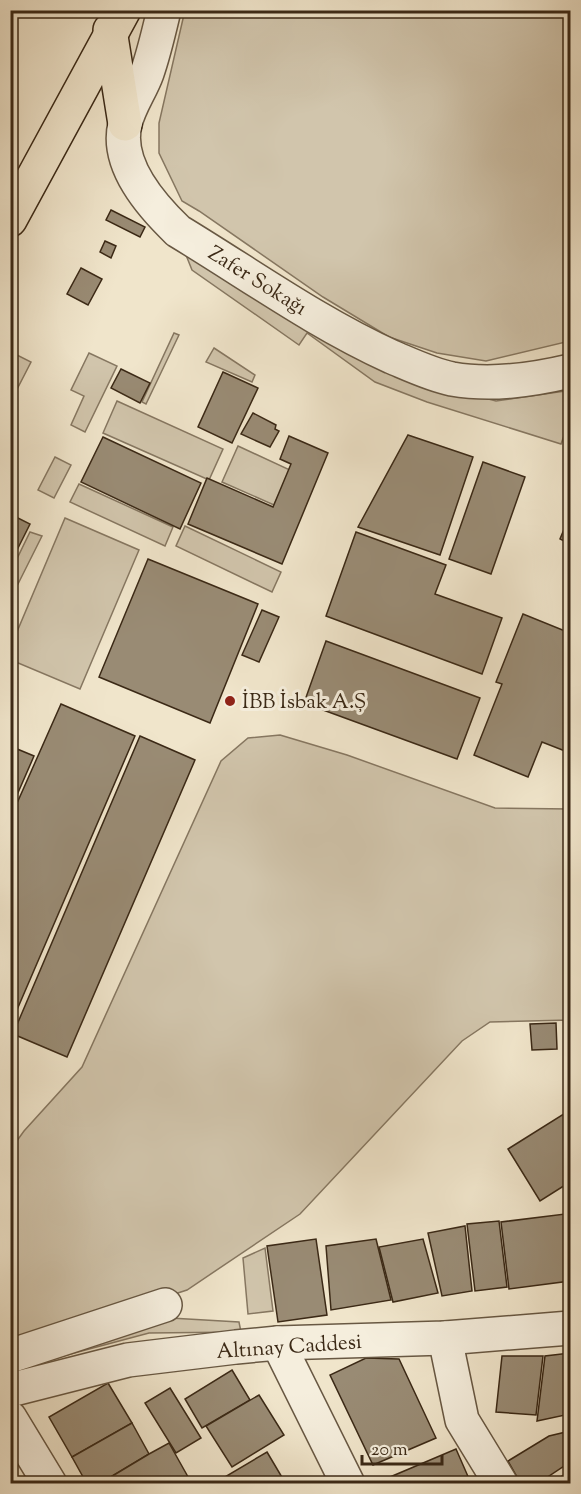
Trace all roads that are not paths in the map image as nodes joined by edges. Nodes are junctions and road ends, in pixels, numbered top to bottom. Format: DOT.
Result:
graph roads {
  1 [pos="164,10"];
  2 [pos="115,20"];
  3 [pos="125,124"];
  4 [pos="10,220"];
  5 [pos="570,371"];
  6 [pos="165,1305"];
  7 [pos="570,1328"];
  8 [pos="445,1338"];
  9 [pos="278,1343"];
  10 [pos="10,1356"];
  11 [pos="10,1390"];
  12 [pos="10,1418"];
  13 [pos="50,1484"];
  14 [pos="348,1484"];
  15 [pos="501,1484"];
  1 -- 3 [label="street, Zafer Sokağı"];
  2 -- 3 [label="main road"];
  2 -- 4 [label="main road"];
  3 -- 5 [label="street, Zafer Sokağı"];
  6 -- 10 [label="street"];
  7 -- 8 [label="street, Altınay Caddesi"];
  8 -- 9 [label="street, Altınay Caddesi"];
  8 -- 15 [label="street"];
  9 -- 11 [label="street, Altınay Caddesi"];
  9 -- 14 [label="street"];
  12 -- 13 [label="street"];
}
